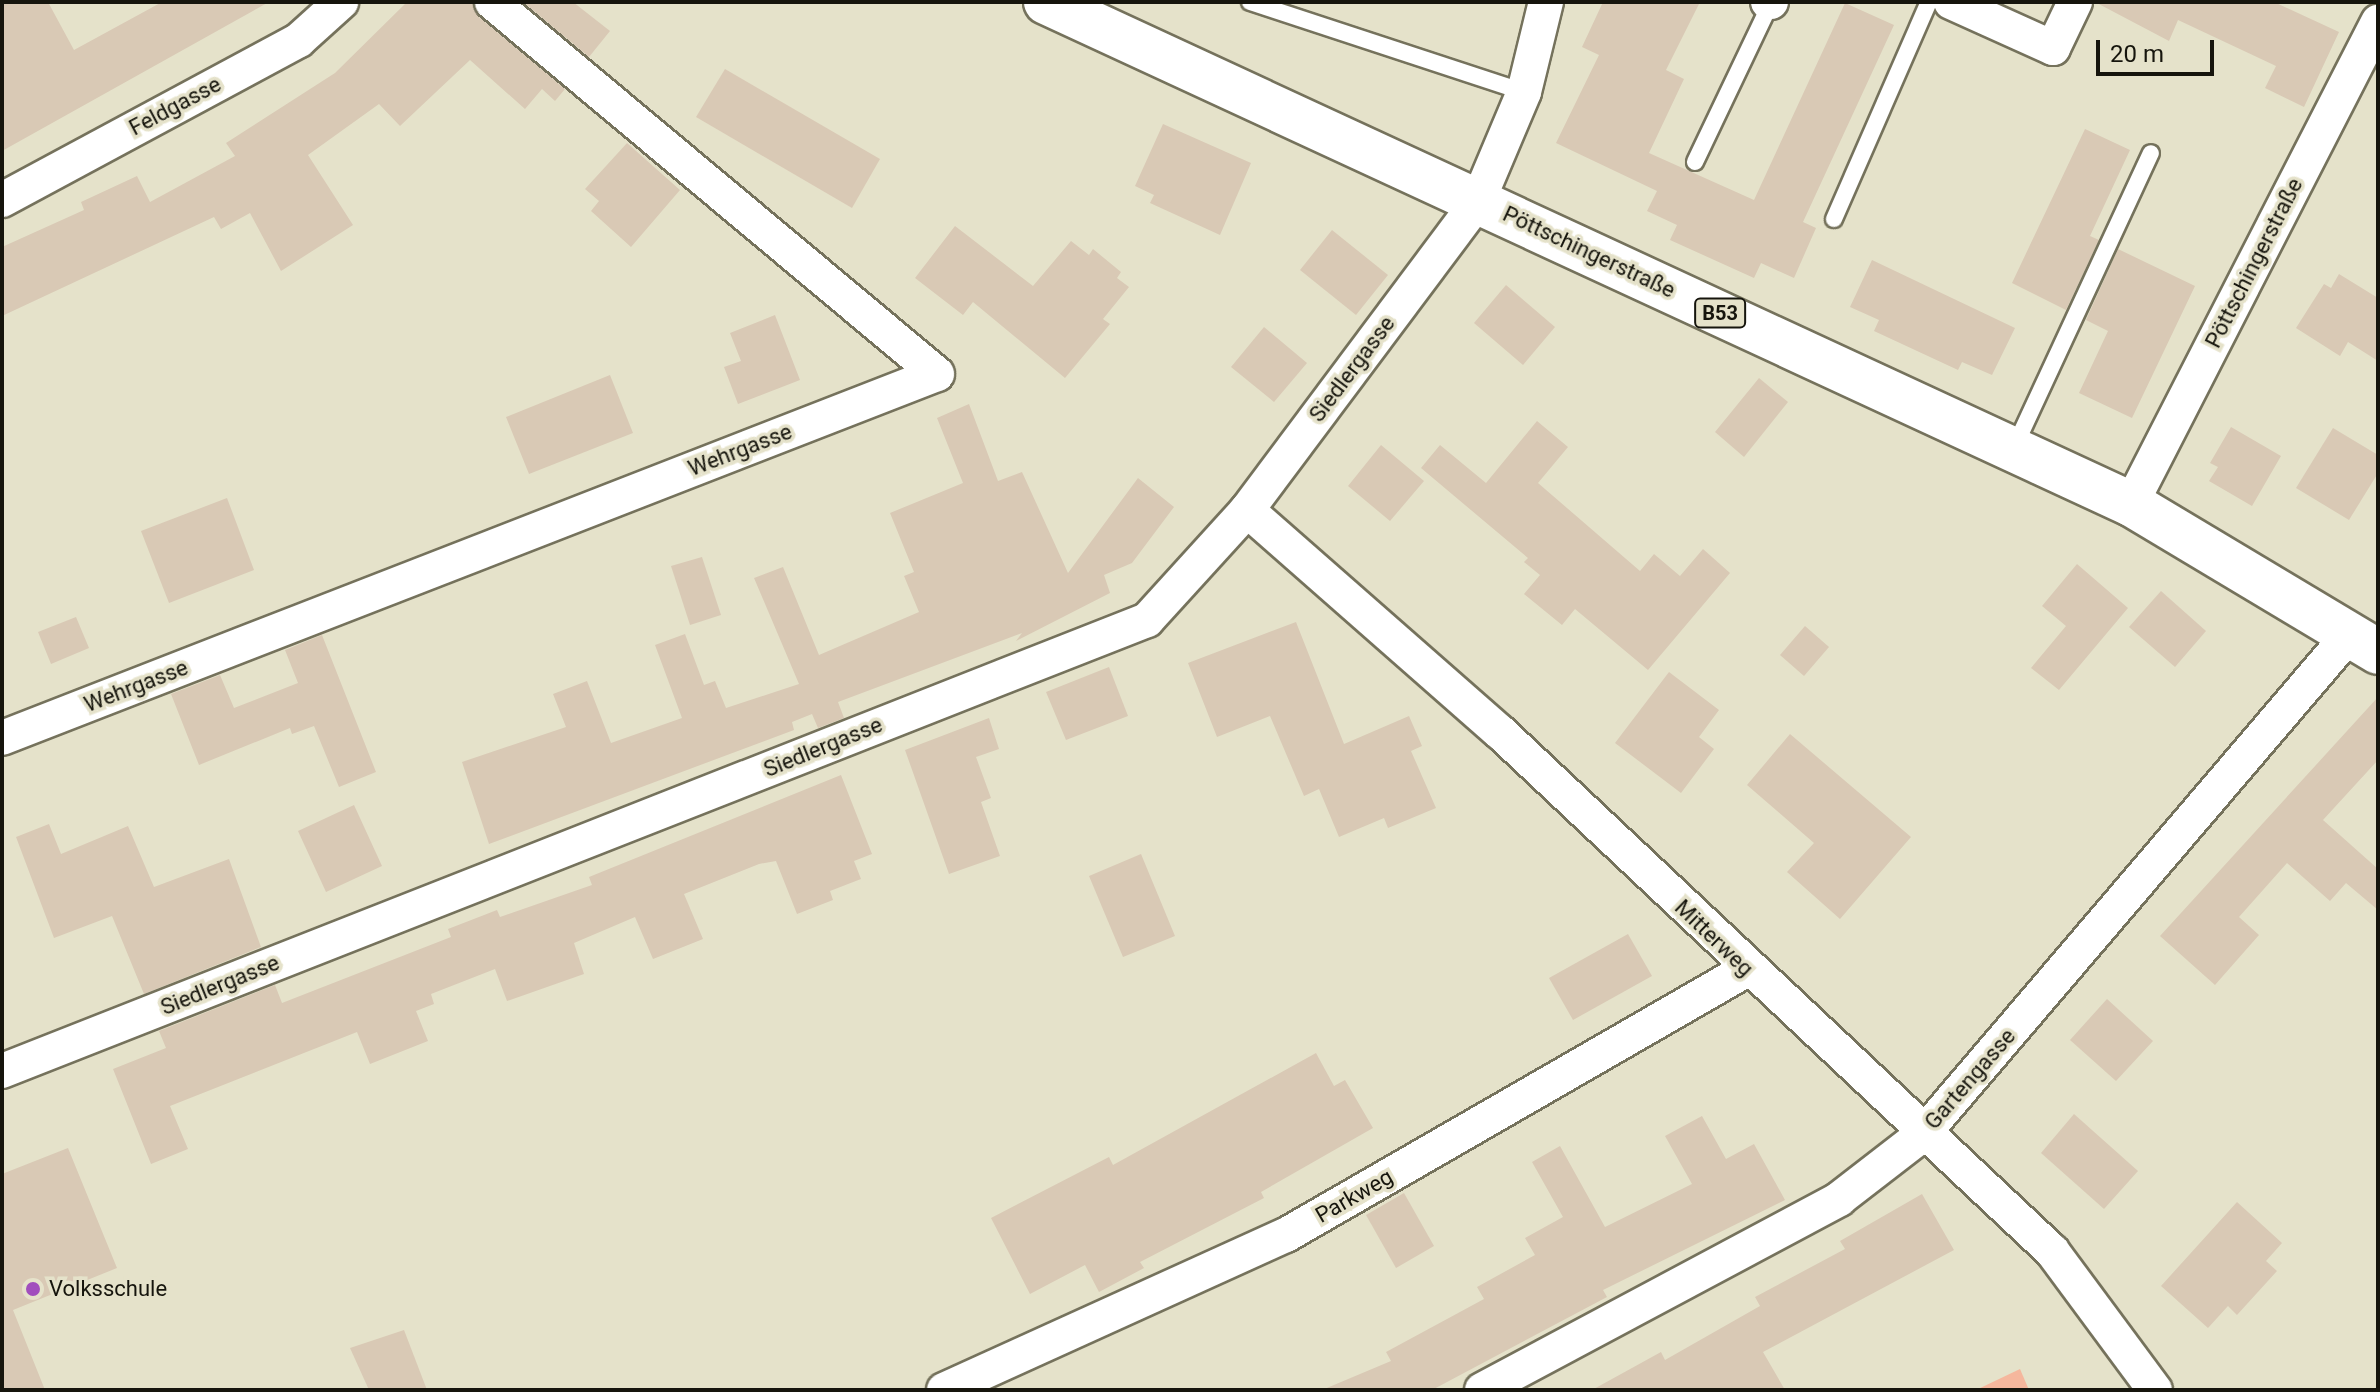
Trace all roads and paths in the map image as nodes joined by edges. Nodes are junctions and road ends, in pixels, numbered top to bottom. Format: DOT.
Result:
graph roads {
  1 [pos="341,2"];
  2 [pos="492,2"];
  3 [pos="1046,2"];
  4 [pos="1250,2"];
  5 [pos="1546,2"];
  6 [pos="1770,2"];
  7 [pos="1929,2"];
  8 [pos="1951,2"];
  9 [pos="2075,2"];
  10 [pos="2358,2"];
  11 [pos="2378,13"];
  12 [pos="2378,22"];
  13 [pos="1524,92"];
  14 [pos="2151,153"];
  15 [pos="1695,162"];
  16 [pos="2,200"];
  17 [pos="1478,201"];
  18 [pos="1834,219"];
  19 [pos="2014,450"];
  20 [pos="2131,504"];
  21 [pos="1247,510"];
  22 [pos="2364,644"];
  23 [pos="2,738"];
  24 [pos="1746,970"];
  25 [pos="2,1071"];
  26 [pos="1923,1134"];
  27 [pos="944,1390"];
  28 [pos="1482,1390"];
  29 [pos="2155,1390"];
  1 -- 16 [label="street, Feldgasse"];
  2 -- 23 [label="street, Wehrgasse"];
  3 -- 17 [label="main road, Pöttschingerstraße / B53"];
  4 -- 13 [label="lane"];
  5 -- 13 [label="street, Siedlergasse"];
  6 -- 15 [label="lane"];
  7 -- 18 [label="lane"];
  8 -- 9 [label="street"];
  10 -- 11 [label="street"];
  12 -- 20 [label="street, Pöttschingerstraße"];
  13 -- 17 [label="street, Siedlergasse"];
  14 -- 19 [label="lane"];
  17 -- 19 [label="main road, Pöttschingerstraße / B53"];
  17 -- 21 [label="street, Siedlergasse"];
  19 -- 20 [label="main road, Pöttschingerstraße / B53"];
  20 -- 22 [label="main road, Pöttschingerstraße / B53"];
  21 -- 24 [label="street, Mitterweg"];
  21 -- 25 [label="street, Siedlergasse"];
  22 -- 26 [label="street, Gartengasse"];
  24 -- 26 [label="street, Mitterweg"];
  24 -- 27 [label="street, Parkweg"];
  26 -- 28 [label="street, Gartengasse"];
  26 -- 29 [label="street, Mitterweg"];
}
